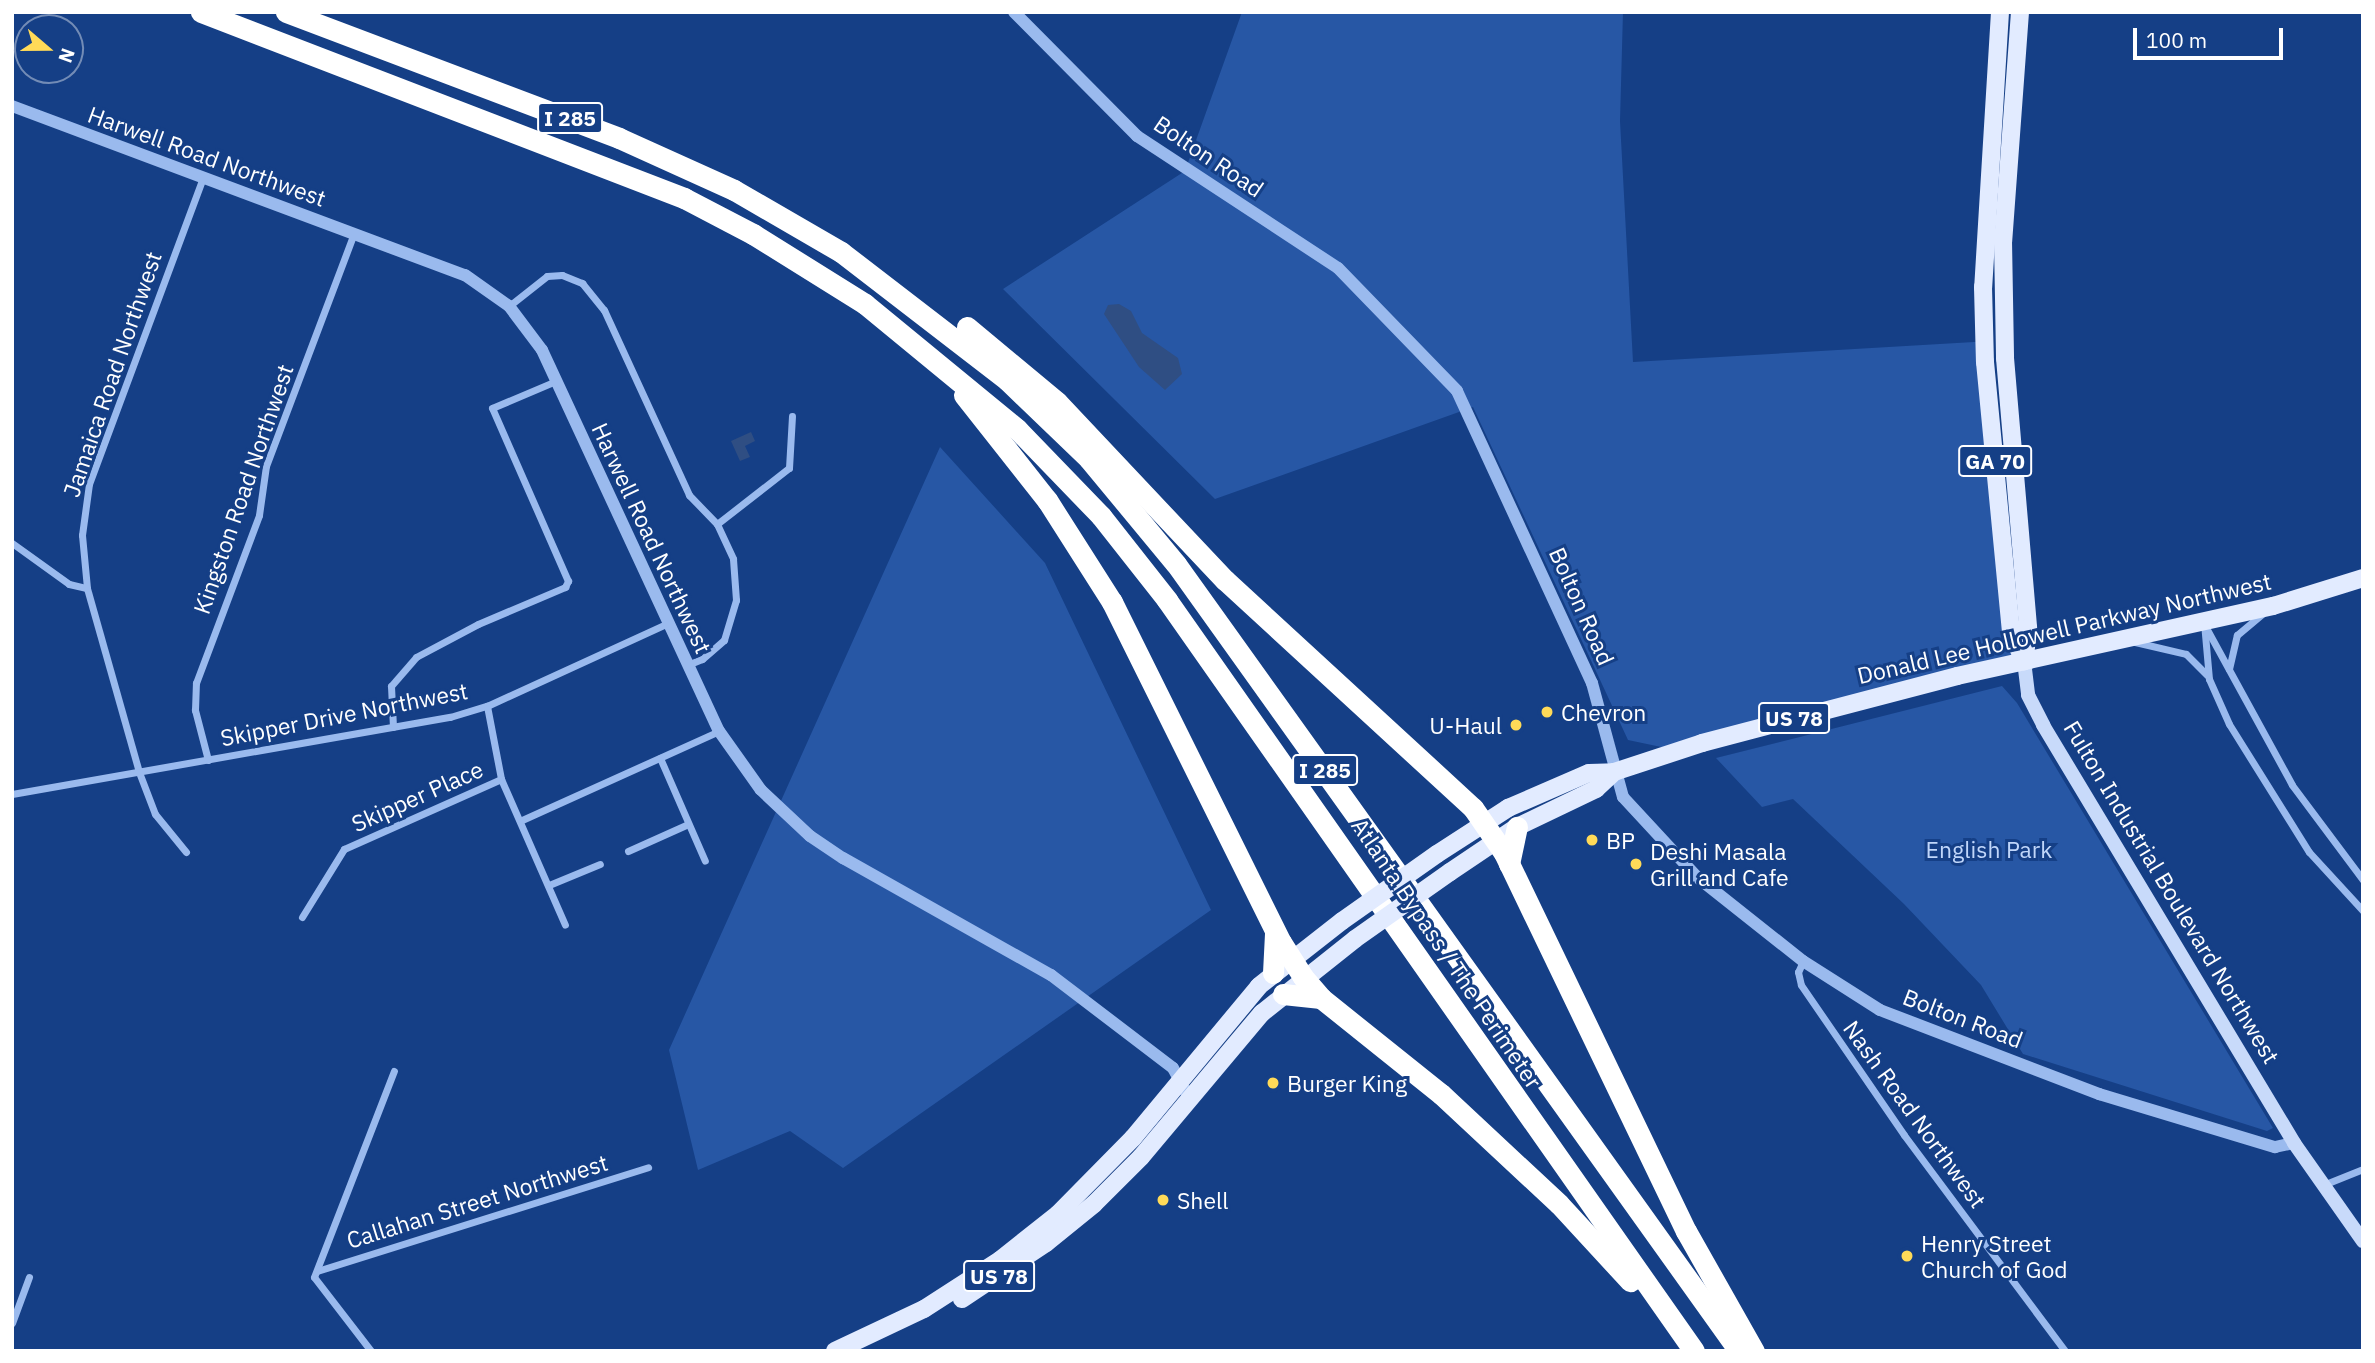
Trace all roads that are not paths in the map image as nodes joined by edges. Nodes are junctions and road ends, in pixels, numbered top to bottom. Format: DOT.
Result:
graph roads {
  1 [pos="201,12"];
  2 [pos="286,12"];
  3 [pos="1014,12"];
  4 [pos="2000,12"];
  5 [pos="2020,12"];
  6 [pos="12,106"];
  7 [pos="203,177"];
  8 [pos="354,233"];
  9 [pos="841,252"];
  10 [pos="509,306"];
  11 [pos="933,355"];
  12 [pos="556,381"];
  13 [pos="792,416"];
  14 [pos="717,524"];
  15 [pos="12,543"];
  16 [pos="2363,578"];
  17 [pos="87,588"];
  18 [pos="2273,606"];
  19 [pos="668,623"];
  20 [pos="2204,624"];
  21 [pos="2126,640"];
  22 [pos="2025,661"];
  23 [pos="687,665"];
  24 [pos="2230,677"];
  25 [pos="2209,679"];
  26 [pos="487,706"];
  27 [pos="393,727"];
  28 [pos="719,731"];
  29 [pos="660,758"];
  30 [pos="208,760"];
  31 [pos="139,772"];
  32 [pos="1614,772"];
  33 [pos="501,779"];
  34 [pos="12,794"];
  35 [pos="522,820"];
  36 [pos="688,824"];
  37 [pos="1517,827"];
  38 [pos="1490,831"];
  39 [pos="186,852"];
  40 [pos="628,852"];
  41 [pos="705,861"];
  42 [pos="600,864"];
  43 [pos="1509,864"];
  44 [pos="2363,880"];
  45 [pos="549,885"];
  46 [pos="2363,911"];
  47 [pos="302,917"];
  48 [pos="565,925"];
  49 [pos="1275,931"];
  50 [pos="1291,959"];
  51 [pos="1803,961"];
  52 [pos="1273,973"];
  53 [pos="1303,977"];
  54 [pos="1283,994"];
  55 [pos="1321,998"];
  56 [pos="394,1071"];
  57 [pos="1181,1080"];
  58 [pos="1189,1098"];
  59 [pos="2294,1143"];
  60 [pos="648,1167"];
  61 [pos="2363,1169"];
  62 [pos="2323,1185"];
  63 [pos="2363,1241"];
  64 [pos="317,1271"];
  65 [pos="29,1277"];
  66 [pos="12,1323"];
  67 [pos="371,1351"];
  68 [pos="835,1351"];
  69 [pos="863,1351"];
  70 [pos="1691,1351"];
  71 [pos="1739,1351"];
  72 [pos="1754,1351"];
  73 [pos="2065,1351"];
  1 -- 11 [label="highway, Atlanta Bypass / The Perimeter / I 285"];
  2 -- 9 [label="highway, Atlanta Bypass / The Perimeter / I 285"];
  3 -- 32 [label="street, Bolton Road"];
  4 -- 22 [label="main road, Fulton Industrial Boulevard Northwest / GA 70"];
  5 -- 22 [label="main road, Fulton Industrial Boulevard Northwest / GA 70"];
  6 -- 7 [label="street, Harwell Road Northwest"];
  7 -- 8 [label="street, Harwell Road Northwest"];
  7 -- 17 [label="street, Jamaica Road Northwest"];
  8 -- 10 [label="street, Harwell Road Northwest"];
  8 -- 30 [label="street, Kingston Road Northwest"];
  9 -- 38 [label="highway"];
  9 -- 71 [label="highway, Atlanta Bypass / The Perimeter / I 285"];
  10 -- 12 [label="street, Harwell Road Northwest"];
  10 -- 14 [label="street"];
  11 -- 49 [label="highway"];
  11 -- 70 [label="highway, Atlanta Bypass / The Perimeter / I 285"];
  12 -- 19 [label="street, Harwell Road Northwest"];
  12 -- 27 [label="street"];
  13 -- 14 [label="street"];
  14 -- 23 [label="street"];
  15 -- 17 [label="street"];
  16 -- 18 [label="main road, Donald Lee Hollowell Parkway Northwest / US 78"];
  17 -- 31 [label="street, Jamaica Road Northwest"];
  18 -- 20 [label="main road, Donald Lee Hollowell Parkway Northwest / US 78"];
  18 -- 24 [label="street"];
  19 -- 23 [label="street, Harwell Road Northwest"];
  19 -- 26 [label="street, Skipper Drive Northwest"];
  20 -- 21 [label="main road, Donald Lee Hollowell Parkway Northwest / US 78"];
  20 -- 24 [label="street"];
  20 -- 25 [label="street"];
  21 -- 22 [label="main road, Donald Lee Hollowell Parkway Northwest / US 78"];
  21 -- 25 [label="street"];
  22 -- 32 [label="main road, Donald Lee Hollowell Parkway Northwest / US 78"];
  22 -- 59 [label="main road, Fulton Industrial Boulevard Northwest"];
  23 -- 28 [label="street, Harwell Road Northwest"];
  24 -- 44 [label="street"];
  25 -- 46 [label="street"];
  26 -- 27 [label="street, Skipper Drive Northwest"];
  26 -- 33 [label="street"];
  27 -- 30 [label="street, Skipper Drive Northwest"];
  28 -- 29 [label="street"];
  28 -- 57 [label="street, Harwell Road Northwest"];
  29 -- 35 [label="street"];
  29 -- 36 [label="street"];
  30 -- 31 [label="street, Skipper Drive Northwest"];
  31 -- 34 [label="street, Skipper Drive Northwest"];
  31 -- 39 [label="street, Jamaica Road Northwest"];
  32 -- 37 [label="main road, Donald Lee Hollowell Parkway Northwest / US 78"];
  32 -- 38 [label="main road, Donald Lee Hollowell Parkway Northwest / US 78"];
  32 -- 51 [label="street, Bolton Road"];
  33 -- 35 [label="street"];
  33 -- 47 [label="street, Skipper Place"];
  35 -- 45 [label="street"];
  36 -- 40 [label="street"];
  36 -- 41 [label="street"];
  37 -- 38 [label="main road, Donald Lee Hollowell Parkway Northwest / US 78"];
  37 -- 43 [label="highway"];
  38 -- 43 [label="highway"];
  38 -- 50 [label="main road, Donald Lee Hollowell Parkway Northwest / US 78, bridge"];
  38 -- 53 [label="main road, Donald Lee Hollowell Parkway Northwest / US 78, bridge"];
  42 -- 45 [label="street"];
  43 -- 72 [label="highway"];
  45 -- 48 [label="street"];
  49 -- 50 [label="highway"];
  49 -- 52 [label="highway"];
  50 -- 52 [label="main road, Donald Lee Hollowell Parkway Northwest / US 78"];
  50 -- 53 [label="highway"];
  51 -- 59 [label="street, Bolton Road"];
  51 -- 73 [label="street, Nash Road Northwest"];
  52 -- 57 [label="main road, Donald Lee Hollowell Parkway Northwest / US 78"];
  53 -- 54 [label="main road, Donald Lee Hollowell Parkway Northwest / US 78"];
  53 -- 55 [label="highway"];
  54 -- 55 [label="highway"];
  54 -- 58 [label="main road, Donald Lee Hollowell Parkway Northwest / US 78"];
  55 -- 70 [label="highway"];
  56 -- 64 [label="street"];
  57 -- 58 [label="street, Harwell Road Northwest"];
  57 -- 68 [label="main road, Donald Lee Hollowell Parkway Northwest / US 78"];
  58 -- 69 [label="main road, Donald Lee Hollowell Parkway Northwest / US 78"];
  59 -- 62 [label="main road"];
  60 -- 64 [label="street, Callahan Street Northwest"];
  61 -- 62 [label="street"];
  62 -- 63 [label="main road"];
  64 -- 67 [label="street"];
  65 -- 66 [label="street"];
}
